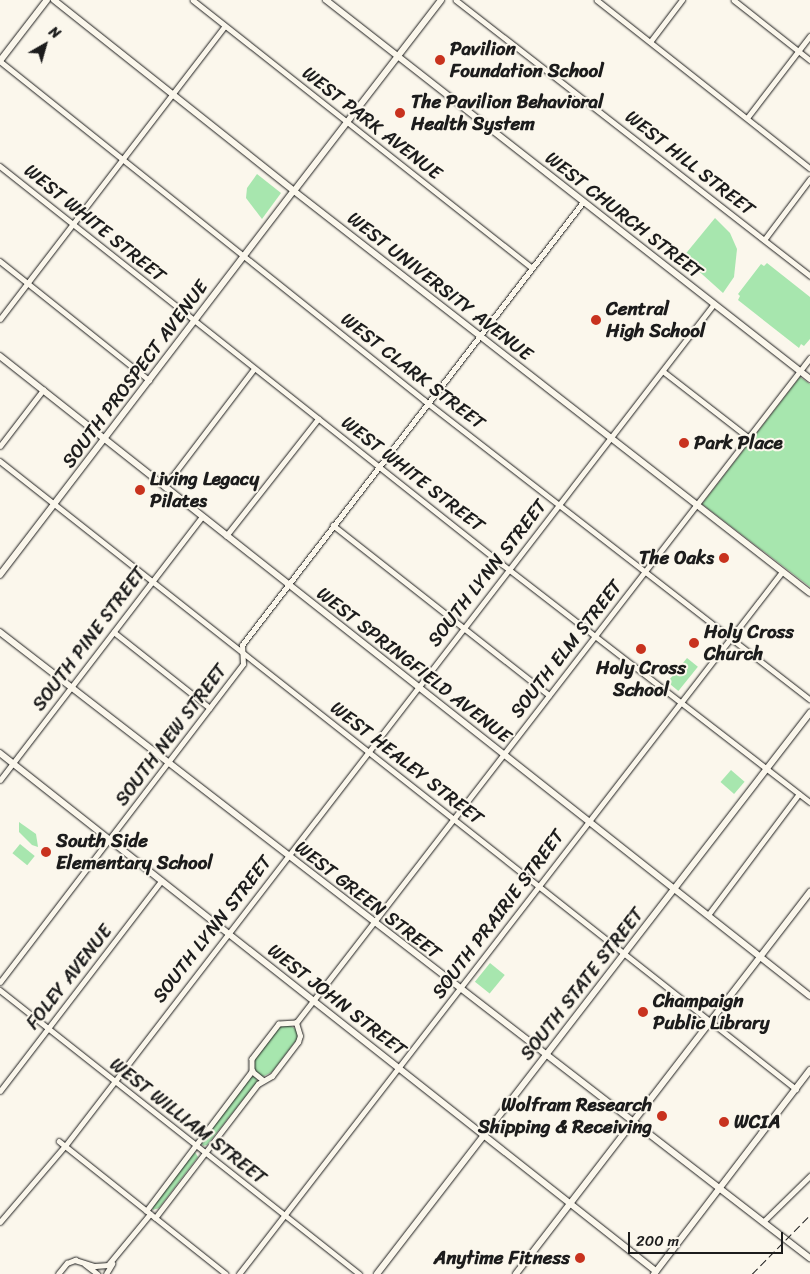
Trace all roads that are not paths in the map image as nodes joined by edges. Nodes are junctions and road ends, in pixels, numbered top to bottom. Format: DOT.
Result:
graph roads {
  1 [pos="47,0"];
  2 [pos="54,0"];
  3 [pos="193,0"];
  4 [pos="326,0"];
  5 [pos="440,0"];
  6 [pos="456,0"];
  7 [pos="597,0"];
  8 [pos="682,0"];
  9 [pos="734,0"];
  10 [pos="225,26"];
  11 [pos="810,36"];
  12 [pos="650,42"];
  13 [pos="799,51"];
  14 [pos="397,57"];
  15 [pos="810,60"];
  16 [pos="0,61"];
  17 [pos="172,94"];
  18 [pos="747,118"];
  19 [pos="347,122"];
  20 [pos="122,159"];
  21 [pos="0,166"];
  22 [pos="810,168"];
  23 [pos="810,179"];
  24 [pos="294,191"];
  25 [pos="583,202"];
  26 [pos="72,224"];
  27 [pos="764,240"];
  28 [pos="244,257"];
  29 [pos="0,261"];
  30 [pos="532,268"];
  31 [pos="810,276"];
  32 [pos="28,283"];
  33 [pos="714,304"];
  34 [pos="0,319"];
  35 [pos="194,322"];
  36 [pos="480,336"];
  37 [pos="0,356"];
  38 [pos="810,358"];
  39 [pos="254,369"];
  40 [pos="663,371"];
  41 [pos="800,371"];
  42 [pos="810,379"];
  43 [pos="149,380"];
  44 [pos="43,390"];
  45 [pos="428,403"];
  46 [pos="318,419"];
  47 [pos="748,437"];
  48 [pos="610,438"];
  49 [pos="104,439"];
  50 [pos="0,446"];
  51 [pos="0,461"];
  52 [pos="378,467"];
  53 [pos="164,487"];
  54 [pos="54,504"];
  55 [pos="559,504"];
  56 [pos="696,505"];
  57 [pos="202,517"];
  58 [pos="334,525"];
  59 [pos="226,536"];
  60 [pos="508,569"];
  61 [pos="645,571"];
  62 [pos="782,572"];
  63 [pos="0,574"];
  64 [pos="152,581"];
  65 [pos="289,585"];
  66 [pos="810,593"];
  67 [pos="463,628"];
  68 [pos="0,632"];
  69 [pos="114,632"];
  70 [pos="595,636"];
  71 [pos="731,638"];
  72 [pos="243,653"];
  73 [pos="418,687"];
  74 [pos="71,688"];
  75 [pos="549,695"];
  76 [pos="810,699"];
  77 [pos="681,702"];
  78 [pos="210,708"];
  79 [pos="810,713"];
  80 [pos="367,751"];
  81 [pos="0,753"];
  82 [pos="504,754"];
  83 [pos="13,763"];
  84 [pos="168,764"];
  85 [pos="767,769"];
  86 [pos="0,780"];
  87 [pos="799,794"];
  88 [pos="810,802"];
  89 [pos="454,819"];
  90 [pos="588,821"];
  91 [pos="110,840"];
  92 [pos="288,857"];
  93 [pos="161,881"];
  94 [pos="539,886"];
  95 [pos="674,888"];
  96 [pos="810,892"];
  97 [pos="708,915"];
  98 [pos="374,923"];
  99 [pos="227,933"];
  100 [pos="625,954"];
  101 [pos="760,956"];
  102 [pos="0,982"];
  103 [pos="0,990"];
  104 [pos="459,990"];
  105 [pos="810,996"];
  106 [pos="314,1000"];
  107 [pos="710,1021"];
  108 [pos="296,1023"];
  109 [pos="48,1028"];
  110 [pos="545,1056"];
  111 [pos="398,1068"];
  112 [pos="810,1070"];
  113 [pos="252,1071"];
  114 [pos="262,1079"];
  115 [pos="114,1081"];
  116 [pos="796,1089"];
  117 [pos="0,1091"];
  118 [pos="632,1123"];
  119 [pos="484,1136"];
  120 [pos="59,1141"];
  121 [pos="65,1146"];
  122 [pos="196,1146"];
  123 [pos="204,1153"];
  124 [pos="810,1176"];
  125 [pos="719,1188"];
  126 [pos="571,1203"];
  127 [pos="148,1212"];
  128 [pos="284,1216"];
  129 [pos="154,1218"];
  130 [pos="0,1222"];
  131 [pos="763,1222"];
  132 [pos="115,1258"];
  133 [pos="810,1258"];
  134 [pos="82,1260"];
  135 [pos="655,1272"];
  136 [pos="58,1274"];
  137 [pos="98,1274"];
  138 [pos="106,1274"];
  139 [pos="226,1274"];
  140 [pos="239,1274"];
  141 [pos="359,1274"];
  142 [pos="377,1274"];
  143 [pos="516,1274"];
  1 -- 16 [label="main road"];
  2 -- 17 [label="main road, WEST UNIVERSITY AVENUE"];
  3 -- 10 [label="street, WEST PARK AVENUE"];
  4 -- 14 [label="main road, WEST CHURCH STREET"];
  5 -- 14 [label="main road"];
  6 -- 27 [label="street, WEST HILL STREET"];
  7 -- 12 [label="street"];
  8 -- 12 [label="street"];
  9 -- 13 [label="street"];
  10 -- 17 [label="street"];
  10 -- 19 [label="street, WEST PARK AVENUE"];
  11 -- 13 [label="street"];
  12 -- 18 [label="street"];
  13 -- 15 [label="street"];
  13 -- 18 [label="street"];
  14 -- 19 [label="main road"];
  14 -- 25 [label="main road, WEST CHURCH STREET"];
  16 -- 20 [label="street, WEST CLARK STREET"];
  17 -- 20 [label="street"];
  17 -- 24 [label="main road, WEST UNIVERSITY AVENUE"];
  18 -- 22 [label="street"];
  19 -- 24 [label="main road"];
  19 -- 30 [label="street, WEST PARK AVENUE"];
  20 -- 26 [label="street"];
  20 -- 28 [label="street, WEST CLARK STREET"];
  21 -- 26 [label="street, WEST WHITE STREET"];
  23 -- 27 [label="street"];
  24 -- 28 [label="main road, SOUTH PROSPECT AVENUE"];
  24 -- 36 [label="main road, WEST UNIVERSITY AVENUE"];
  25 -- 30 [label="street, SOUTH NEW STREET"];
  25 -- 33 [label="main road, WEST CHURCH STREET"];
  26 -- 32 [label="street"];
  26 -- 35 [label="street, WEST WHITE STREET"];
  27 -- 31 [label="street, WEST HILL STREET"];
  28 -- 35 [label="main road, SOUTH PROSPECT AVENUE"];
  28 -- 45 [label="street, WEST CLARK STREET"];
  29 -- 32 [label="street"];
  30 -- 36 [label="street, SOUTH NEW STREET"];
  32 -- 34 [label="street"];
  32 -- 43 [label="street"];
  33 -- 40 [label="street, SOUTH LYNN STREET"];
  33 -- 41 [label="main road, WEST CHURCH STREET"];
  35 -- 39 [label="street, WEST WHITE STREET"];
  35 -- 43 [label="main road, SOUTH PROSPECT AVENUE"];
  36 -- 45 [label="street, SOUTH NEW STREET"];
  36 -- 48 [label="main road, WEST UNIVERSITY AVENUE"];
  37 -- 44 [label="main road, WEST SPRINGFIELD AVENUE"];
  38 -- 41 [label="street, SOUTH ELM STREET"];
  39 -- 46 [label="street, WEST WHITE STREET"];
  39 -- 53 [label="street"];
  40 -- 47 [label="street"];
  40 -- 48 [label="street, SOUTH LYNN STREET"];
  41 -- 42 [label="main road, WEST CHURCH STREET"];
  41 -- 47 [label="street, SOUTH ELM STREET"];
  43 -- 49 [label="main road, SOUTH PROSPECT AVENUE"];
  44 -- 49 [label="main road, WEST SPRINGFIELD AVENUE"];
  44 -- 50 [label="street"];
  45 -- 52 [label="street, SOUTH NEW STREET"];
  45 -- 55 [label="street, WEST CLARK STREET"];
  46 -- 52 [label="street, WEST WHITE STREET"];
  46 -- 59 [label="street"];
  47 -- 56 [label="street, SOUTH ELM STREET"];
  48 -- 55 [label="street, SOUTH LYNN STREET"];
  48 -- 56 [label="main road, WEST UNIVERSITY AVENUE"];
  49 -- 53 [label="main road, WEST SPRINGFIELD AVENUE"];
  49 -- 54 [label="main road, SOUTH PROSPECT AVENUE"];
  51 -- 54 [label="street, WEST HEALEY STREET"];
  52 -- 58 [label="street, SOUTH NEW STREET"];
  52 -- 60 [label="street, WEST WHITE STREET"];
  53 -- 57 [label="main road, WEST SPRINGFIELD AVENUE"];
  54 -- 63 [label="main road, SOUTH PROSPECT AVENUE"];
  54 -- 64 [label="street, WEST HEALEY STREET"];
  55 -- 60 [label="street, SOUTH LYNN STREET"];
  55 -- 61 [label="street, WEST CLARK STREET"];
  56 -- 61 [label="street, SOUTH ELM STREET"];
  56 -- 62 [label="main road, WEST UNIVERSITY AVENUE"];
  57 -- 59 [label="main road, WEST SPRINGFIELD AVENUE"];
  57 -- 64 [label="street, SOUTH PINE STREET"];
  58 -- 65 [label="street, SOUTH NEW STREET"];
  58 -- 67 [label="street"];
  59 -- 65 [label="main road, WEST SPRINGFIELD AVENUE"];
  60 -- 67 [label="street, SOUTH LYNN STREET"];
  60 -- 70 [label="street, WEST WHITE STREET"];
  61 -- 70 [label="street, SOUTH ELM STREET"];
  61 -- 71 [label="street, WEST CLARK STREET"];
  62 -- 66 [label="main road, WEST UNIVERSITY AVENUE"];
  62 -- 71 [label="street, SOUTH PRAIRIE STREET"];
  64 -- 69 [label="street, SOUTH PINE STREET"];
  64 -- 72 [label="street, WEST HEALEY STREET"];
  65 -- 72 [label="street, SOUTH NEW STREET"];
  65 -- 73 [label="main road, WEST SPRINGFIELD AVENUE"];
  67 -- 73 [label="street, SOUTH LYNN STREET"];
  67 -- 75 [label="street"];
  68 -- 74 [label="main road, WEST GREEN STREET"];
  69 -- 74 [label="street, SOUTH PINE STREET"];
  69 -- 78 [label="street"];
  70 -- 75 [label="street, SOUTH ELM STREET"];
  70 -- 77 [label="street, WEST WHITE STREET"];
  71 -- 76 [label="street, WEST CLARK STREET"];
  71 -- 77 [label="street, SOUTH PRAIRIE STREET"];
  72 -- 78 [label="street, SOUTH NEW STREET"];
  72 -- 80 [label="street, WEST HEALEY STREET"];
  73 -- 80 [label="street, SOUTH LYNN STREET"];
  73 -- 82 [label="main road, WEST SPRINGFIELD AVENUE"];
  74 -- 83 [label="street, SOUTH PINE STREET"];
  74 -- 84 [label="main road, WEST GREEN STREET"];
  75 -- 82 [label="street, SOUTH ELM STREET"];
  77 -- 85 [label="street, WEST WHITE STREET"];
  77 -- 90 [label="street, SOUTH PRAIRIE STREET"];
  78 -- 84 [label="street, SOUTH NEW STREET"];
  79 -- 85 [label="main road, SOUTH STATE STREET"];
  80 -- 89 [label="street, WEST HEALEY STREET"];
  80 -- 92 [label="street, SOUTH LYNN STREET"];
  81 -- 83 [label="main road, WEST JOHN STREET"];
  82 -- 89 [label="street, SOUTH ELM STREET"];
  82 -- 90 [label="main road, WEST SPRINGFIELD AVENUE"];
  83 -- 86 [label="street, SOUTH PINE STREET"];
  83 -- 91 [label="main road, WEST JOHN STREET"];
  84 -- 91 [label="street, SOUTH NEW STREET"];
  84 -- 92 [label="main road, WEST GREEN STREET"];
  85 -- 87 [label="street, WEST WHITE STREET"];
  85 -- 95 [label="main road, SOUTH STATE STREET"];
  87 -- 88 [label="street, WEST WHITE STREET"];
  87 -- 97 [label="street"];
  89 -- 94 [label="street, WEST HEALEY STREET"];
  89 -- 98 [label="street, SOUTH ELM STREET"];
  90 -- 94 [label="street, SOUTH PRAIRIE STREET"];
  90 -- 95 [label="main road, WEST SPRINGFIELD AVENUE"];
  91 -- 93 [label="main road, WEST JOHN STREET"];
  91 -- 102 [label="street, SOUTH NEW STREET"];
  92 -- 98 [label="main road, WEST GREEN STREET"];
  92 -- 99 [label="street, SOUTH LYNN STREET"];
  93 -- 99 [label="main road, WEST JOHN STREET"];
  93 -- 109 [label="street, FOLEY AVENUE"];
  94 -- 100 [label="street, WEST HEALEY STREET"];
  94 -- 104 [label="street, SOUTH PRAIRIE STREET"];
  95 -- 97 [label="main road, WEST SPRINGFIELD AVENUE"];
  95 -- 100 [label="main road, SOUTH STATE STREET"];
  96 -- 101 [label="main road"];
  97 -- 101 [label="main road, WEST SPRINGFIELD AVENUE"];
  98 -- 104 [label="main road, WEST GREEN STREET"];
  98 -- 106 [label="street, SOUTH ELM STREET"];
  99 -- 106 [label="main road, WEST JOHN STREET"];
  99 -- 115 [label="street, SOUTH LYNN STREET"];
  100 -- 107 [label="street, WEST HEALEY STREET"];
  100 -- 110 [label="main road, SOUTH STATE STREET"];
  101 -- 105 [label="main road, WEST SPRINGFIELD AVENUE"];
  101 -- 107 [label="main road"];
  103 -- 109 [label="street, WEST WILLIAM STREET"];
  104 -- 110 [label="main road, WEST GREEN STREET"];
  104 -- 111 [label="street, SOUTH PRAIRIE STREET"];
  106 -- 108 [label="street, SOUTH ELM STREET"];
  106 -- 111 [label="main road, WEST JOHN STREET"];
  107 -- 116 [label="street, WEST HEALEY STREET"];
  107 -- 118 [label="main road"];
  108 -- 113 [label="street"];
  108 -- 114 [label="street"];
  109 -- 115 [label="street, WEST WILLIAM STREET"];
  109 -- 117 [label="street, FOLEY AVENUE"];
  110 -- 118 [label="main road, WEST GREEN STREET"];
  110 -- 119 [label="main road, SOUTH STATE STREET"];
  111 -- 119 [label="main road, WEST JOHN STREET"];
  111 -- 128 [label="street, SOUTH PRAIRIE STREET"];
  112 -- 116 [label="main road"];
  113 -- 114 [label="street"];
  113 -- 122 [label="street"];
  114 -- 123 [label="street"];
  115 -- 121 [label="street, SOUTH LYNN STREET"];
  115 -- 122 [label="street, WEST WILLIAM STREET"];
  116 -- 125 [label="main road"];
  118 -- 125 [label="main road, WEST GREEN STREET"];
  118 -- 126 [label="main road"];
  119 -- 126 [label="main road, WEST JOHN STREET"];
  119 -- 142 [label="main road, SOUTH STATE STREET"];
  120 -- 121 [label="street"];
  121 -- 127 [label="street"];
  121 -- 130 [label="street, SOUTH LYNN STREET"];
  122 -- 123 [label="street, WEST WILLIAM STREET"];
  122 -- 127 [label="street"];
  123 -- 128 [label="street, WEST WILLIAM STREET"];
  123 -- 129 [label="street"];
  124 -- 131 [label="street"];
  125 -- 131 [label="main road, WEST GREEN STREET"];
  125 -- 135 [label="main road"];
  126 -- 135 [label="main road, WEST JOHN STREET"];
  126 -- 143 [label="main road"];
  127 -- 129 [label="street"];
  127 -- 132 [label="street"];
  128 -- 140 [label="street, SOUTH PRAIRIE STREET"];
  128 -- 141 [label="street, WEST WILLIAM STREET"];
  129 -- 139 [label="street"];
  131 -- 133 [label="main road, WEST GREEN STREET"];
  132 -- 134 [label="street"];
  132 -- 138 [label="street"];
  134 -- 136 [label="street"];
  134 -- 137 [label="street"];
}
